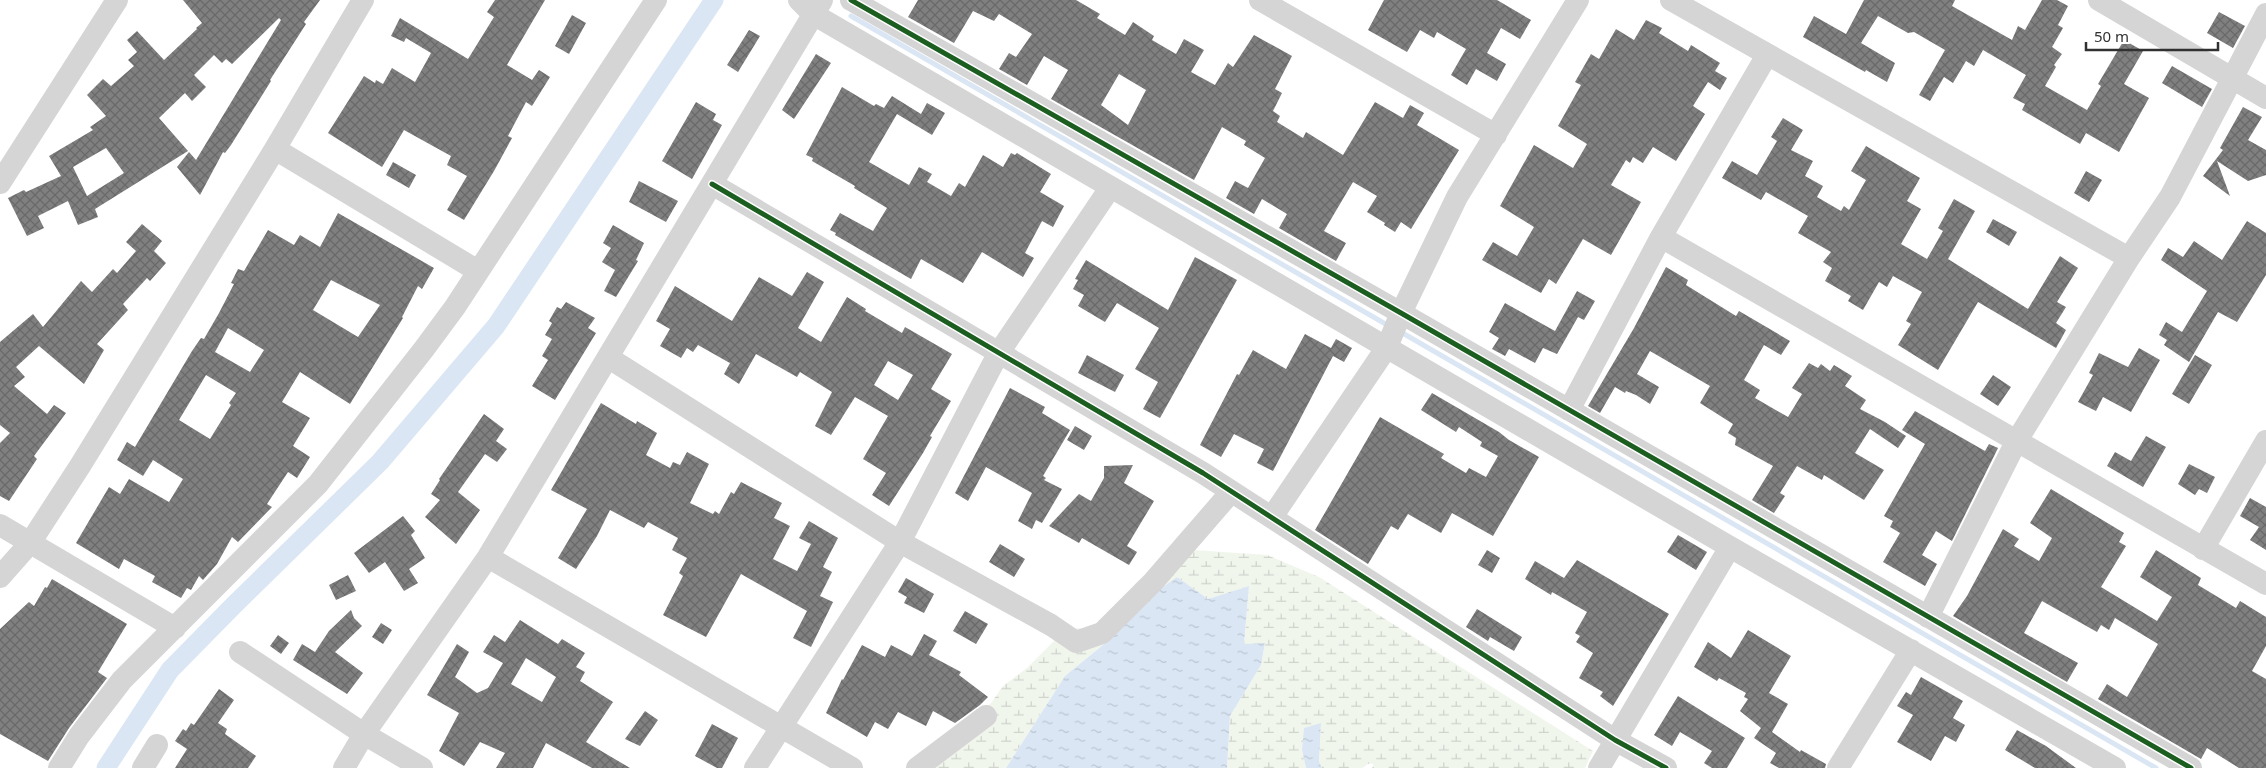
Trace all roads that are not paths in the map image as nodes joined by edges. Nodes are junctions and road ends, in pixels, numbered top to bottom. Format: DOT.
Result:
graph roads {
  1 [pos="117,0"];
  2 [pos="362,0"];
  3 [pos="656,0"];
  4 [pos="851,0"];
  5 [pos="1260,0"];
  6 [pos="1578,0"];
  7 [pos="1671,0"];
  8 [pos="2099,0"];
  9 [pos="811,5"];
  10 [pos="2266,14"];
  11 [pos="1767,55"];
  12 [pos="2231,78"];
  13 [pos="2266,98"];
  14 [pos="1496,135"];
  15 [pos="275,149"];
  16 [pos="0,183"];
  17 [pos="712,184"];
  18 [pos="1110,188"];
  19 [pos="1661,237"];
  20 [pos="2128,258"];
  21 [pos="478,271"];
  22 [pos="1400,316"];
  23 [pos="1387,345"];
  24 [pos="998,354"];
  25 [pos="609,358"];
  26 [pos="1568,410"];
  27 [pos="2266,441"];
  28 [pos="2016,442"];
  29 [pos="1231,492"];
  30 [pos="1272,517"];
  31 [pos="0,525"];
  32 [pos="900,542"];
  33 [pos="30,543"];
  34 [pos="1730,547"];
  35 [pos="2203,549"];
  36 [pos="488,557"];
  37 [pos="0,577"];
  38 [pos="2266,584"];
  39 [pos="1928,617"];
  40 [pos="175,628"];
  41 [pos="1911,650"];
  42 [pos="240,652"];
  43 [pos="986,716"];
  44 [pos="780,726"];
  45 [pos="364,734"];
  46 [pos="1615,740"];
  47 [pos="157,745"];
  48 [pos="59,768"];
  49 [pos="143,768"];
  50 [pos="344,768"];
  51 [pos="422,768"];
  52 [pos="755,768"];
  53 [pos="852,768"];
  54 [pos="917,768"];
  55 [pos="1599,768"];
  56 [pos="1666,768"];
  57 [pos="1838,768"];
  58 [pos="2115,768"];
  59 [pos="2191,768"];
  1 -- 16 [label="street"];
  2 -- 15 [label="street"];
  3 -- 21 [label="street"];
  4 -- 22 [label="street"];
  5 -- 14 [label="street"];
  6 -- 14 [label="street"];
  7 -- 11 [label="street"];
  8 -- 12 [label="street"];
  9 -- 17 [label="street"];
  9 -- 18 [label="street"];
  10 -- 12 [label="street"];
  11 -- 19 [label="street"];
  11 -- 20 [label="street"];
  12 -- 13 [label="street"];
  12 -- 20 [label="street"];
  14 -- 22 [label="street"];
  15 -- 21 [label="street"];
  15 -- 33 [label="street"];
  17 -- 24 [label="street"];
  17 -- 25 [label="street"];
  18 -- 23 [label="street"];
  18 -- 24 [label="street"];
  19 -- 26 [label="street"];
  19 -- 28 [label="street"];
  20 -- 28 [label="street"];
  21 -- 40 [label="street"];
  22 -- 23 [label="street"];
  22 -- 26 [label="street"];
  23 -- 30 [label="street"];
  23 -- 34 [label="street"];
  24 -- 29 [label="street"];
  24 -- 32 [label="street"];
  25 -- 32 [label="street"];
  25 -- 36 [label="street"];
  26 -- 39 [label="street"];
  27 -- 35 [label="street"];
  28 -- 35 [label="street"];
  28 -- 39 [label="street"];
  29 -- 30 [label="street"];
  29 -- 32 [label="street"];
  30 -- 46 [label="street"];
  31 -- 33 [label="street"];
  32 -- 44 [label="street"];
  33 -- 37 [label="street"];
  33 -- 40 [label="street"];
  34 -- 41 [label="street"];
  34 -- 46 [label="street"];
  35 -- 38 [label="street"];
  36 -- 44 [label="street"];
  36 -- 45 [label="street"];
  39 -- 59 [label="street"];
  40 -- 48 [label="street"];
  41 -- 57 [label="street"];
  41 -- 58 [label="street"];
  42 -- 45 [label="street"];
  43 -- 54 [label="street"];
  44 -- 52 [label="street"];
  44 -- 53 [label="street"];
  45 -- 50 [label="street"];
  45 -- 51 [label="street"];
  46 -- 55 [label="street"];
  46 -- 56 [label="street"];
  47 -- 49 [label="street"];
}
